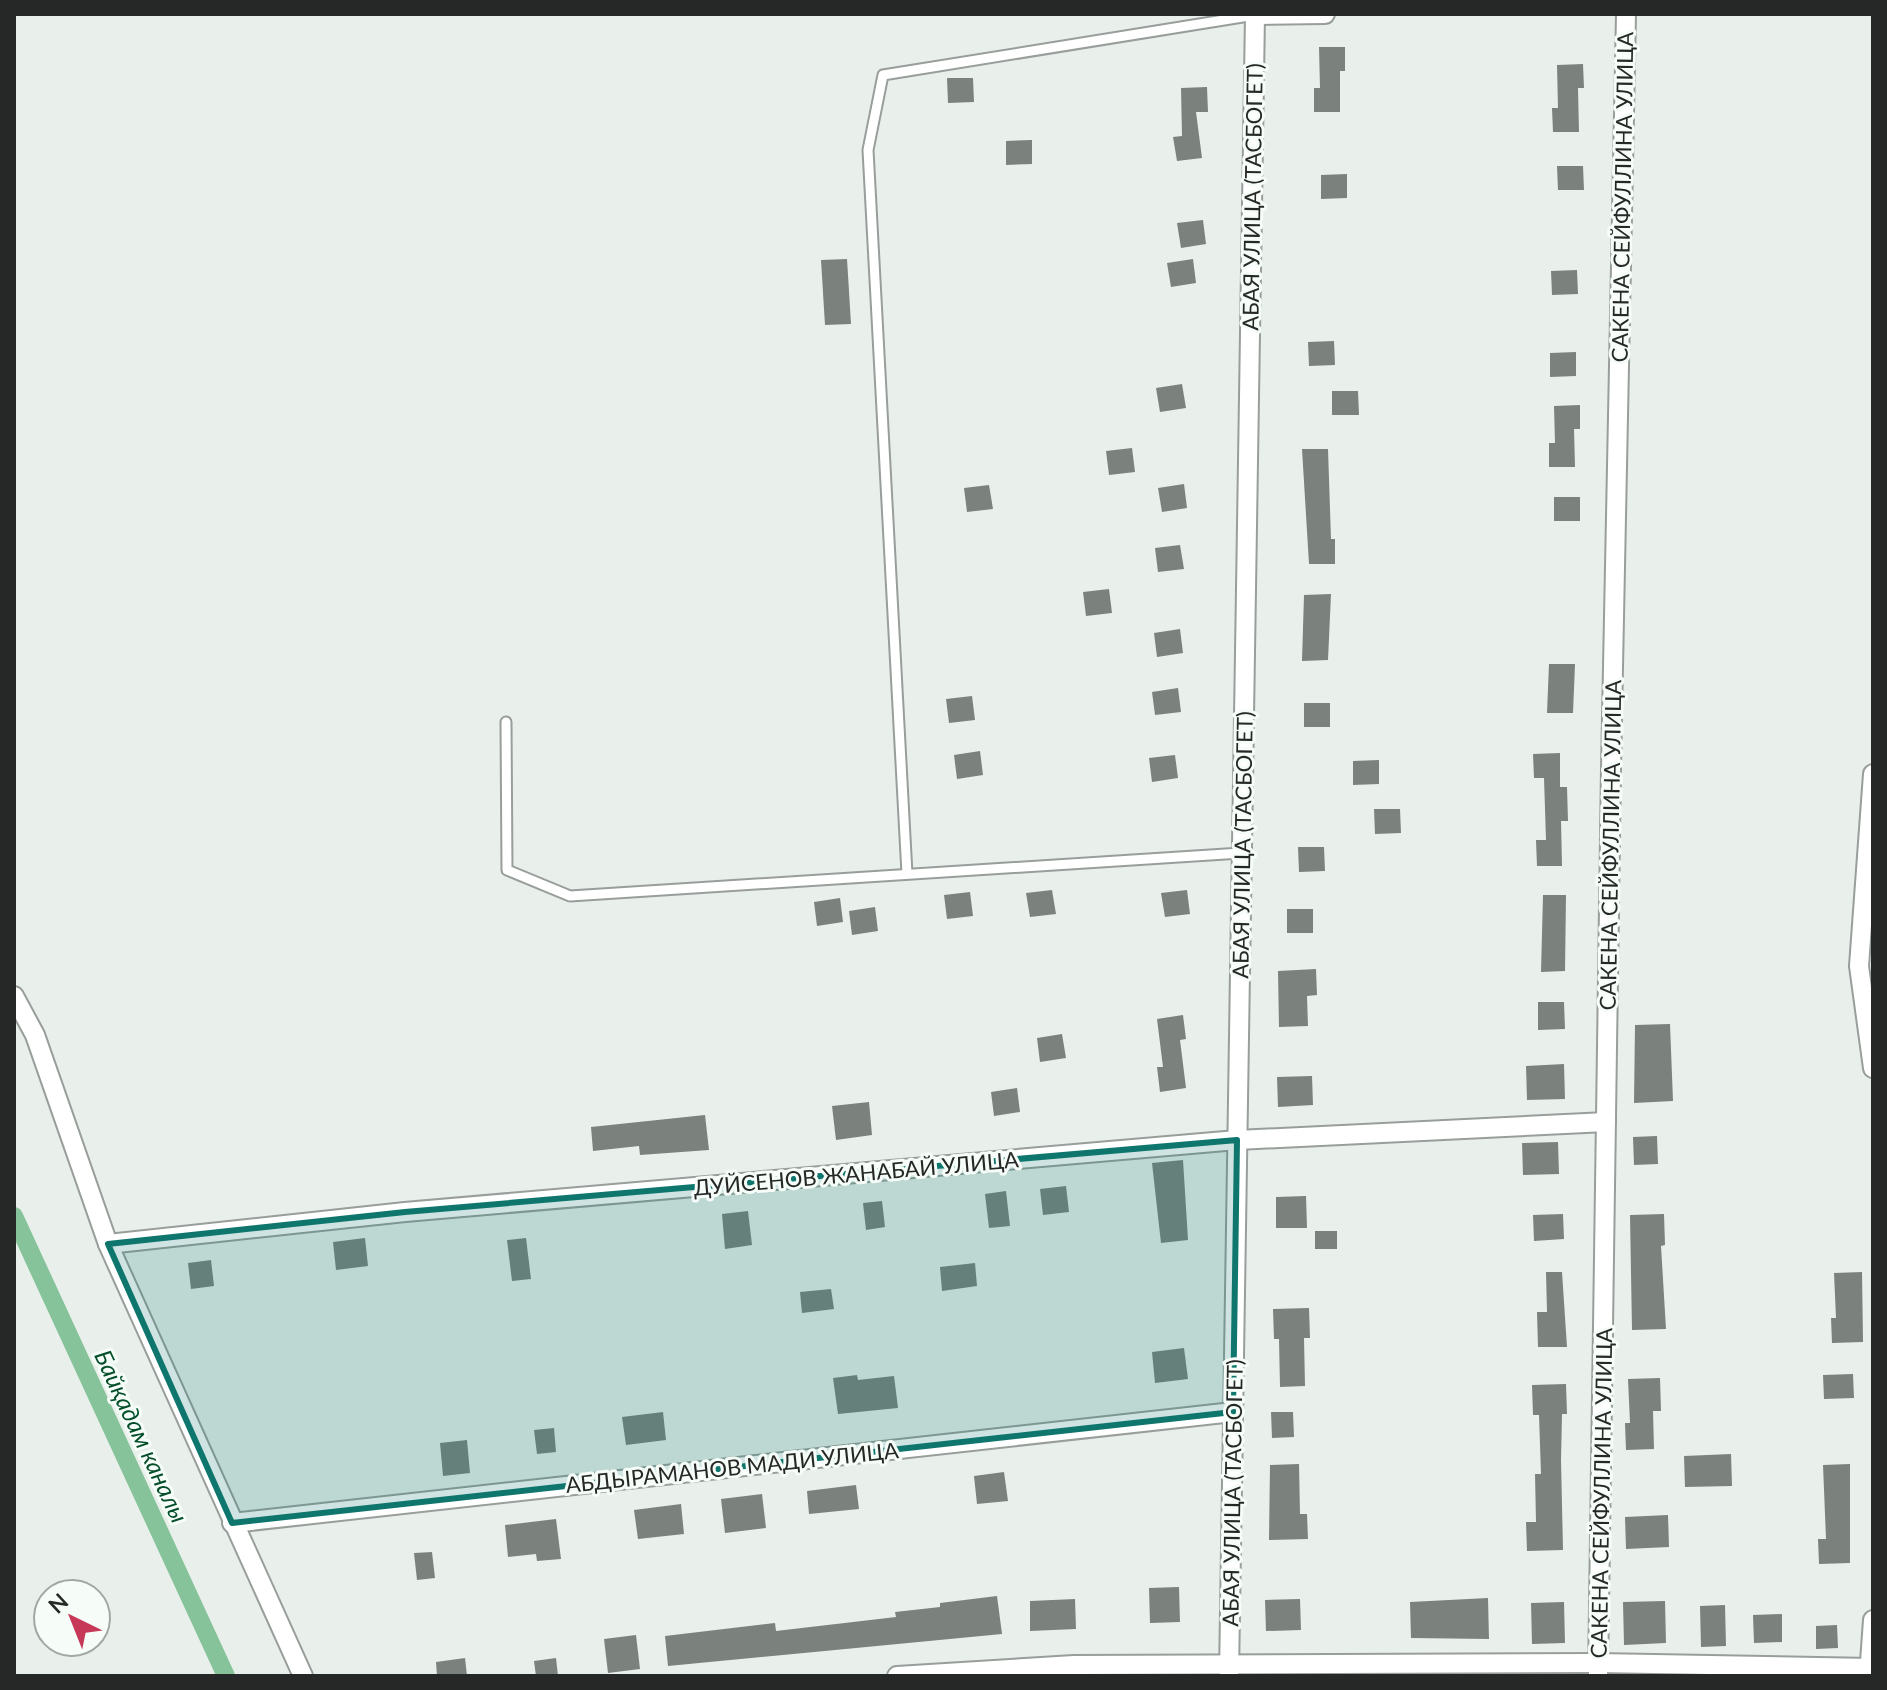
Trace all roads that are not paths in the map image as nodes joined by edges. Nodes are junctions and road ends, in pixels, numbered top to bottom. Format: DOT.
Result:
graph roads {
  1 [pos="1325,14"];
  2 [pos="1626,14"];
  3 [pos="1255,15"];
  4 [pos="506,722"];
  5 [pos="1873,774"];
  6 [pos="1241,853"];
  7 [pos="907,874"];
  8 [pos="14,996"];
  9 [pos="1873,1068"];
  10 [pos="1606,1122"];
  11 [pos="1237,1140"];
  12 [pos="108,1244"];
  13 [pos="1233,1412"];
  14 [pos="232,1523"];
  15 [pos="1873,1620"];
  16 [pos="1598,1670"];
  17 [pos="1870,1671"];
  18 [pos="1229,1672"];
  19 [pos="303,1676"];
  20 [pos="897,1676"];
  1 -- 3 [label="street"];
  2 -- 10 [label="street, САКЕНА СЕЙФУЛЛИНА УЛИЦА"];
  3 -- 6 [label="street, АБАЯ УЛИЦА (ТАСБОГЕТ)"];
  3 -- 7 [label="lane"];
  4 -- 7 [label="lane"];
  5 -- 9 [label="street"];
  6 -- 7 [label="lane"];
  6 -- 11 [label="street, АБАЯ УЛИЦА (ТАСБОГЕТ)"];
  8 -- 12 [label="street"];
  10 -- 11 [label="street, ДУЙСЕНОВ ЖАНАБАЙ УЛИЦА"];
  10 -- 16 [label="street, САКЕНА СЕЙФУЛЛИНА УЛИЦА"];
  11 -- 12 [label="street, ДУЙСЕНОВ ЖАНАБАЙ УЛИЦА"];
  11 -- 13 [label="street, АБАЯ УЛИЦА (ТАСБОГЕТ)"];
  12 -- 14 [label="street"];
  13 -- 14 [label="street, АБДЫРАМАНОВ МАДИ УЛИЦА"];
  13 -- 18 [label="street, АБАЯ УЛИЦА (ТАСБОГЕТ)"];
  14 -- 19 [label="street"];
  15 -- 17 [label="street"];
  16 -- 17 [label="street"];
  16 -- 18 [label="street"];
  18 -- 20 [label="street"];
}
